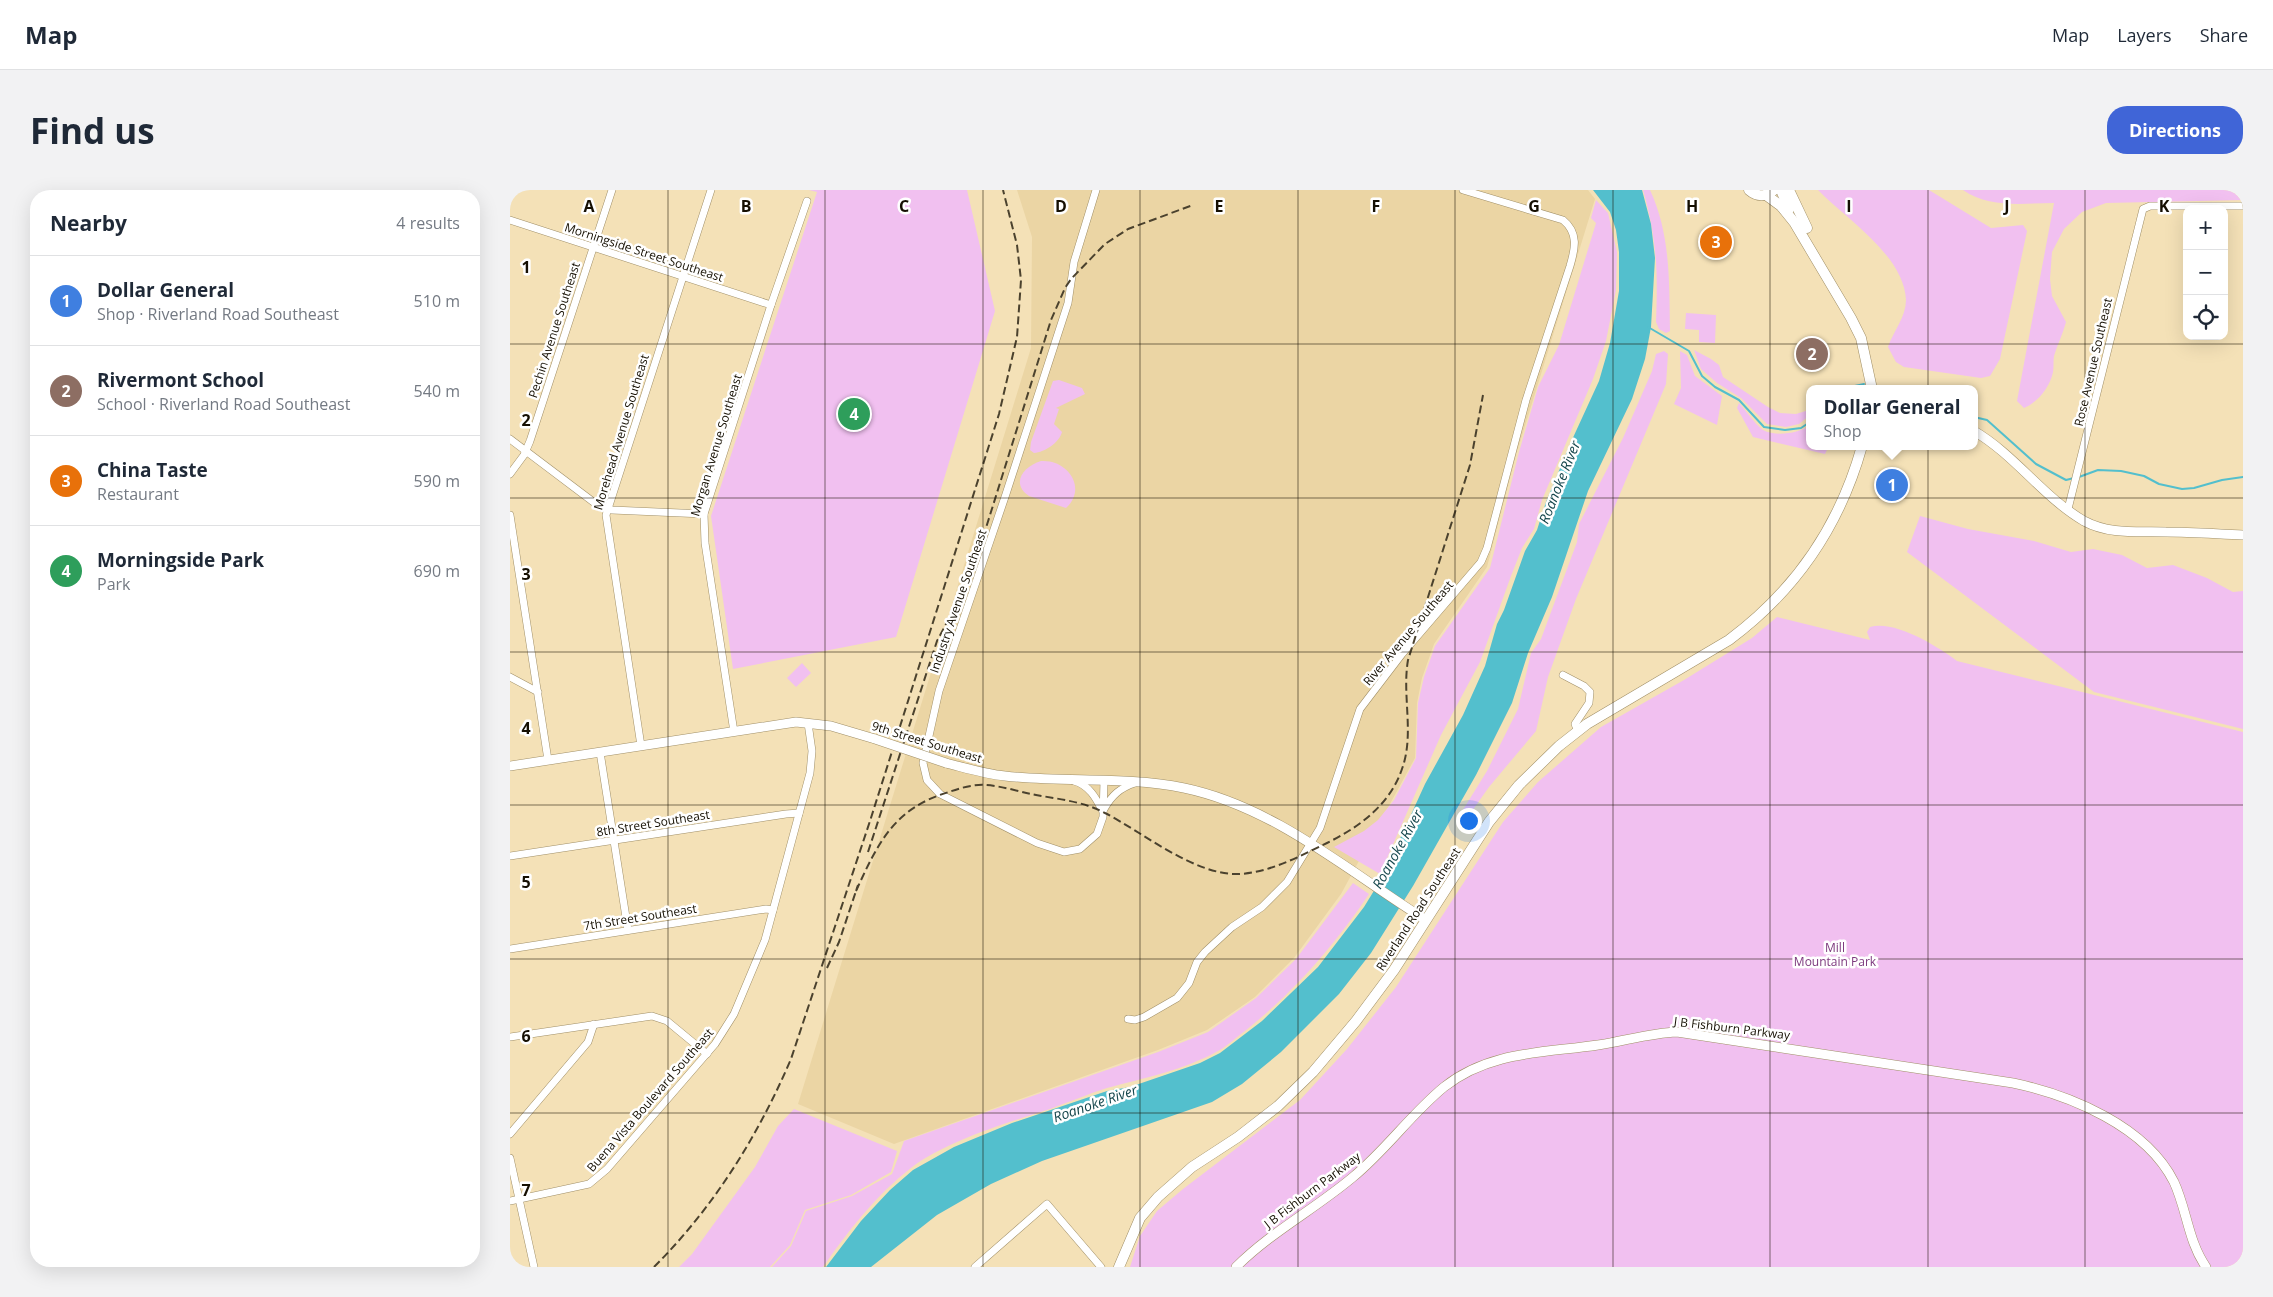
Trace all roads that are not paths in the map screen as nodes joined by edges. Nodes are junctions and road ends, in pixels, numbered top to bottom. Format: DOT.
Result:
graph roads {
  1 [pos="612,190"];
  2 [pos="711,190"];
  3 [pos="1096,190"];
  4 [pos="1463,190"];
  5 [pos="1749,190"];
  6 [pos="1781,190"];
  7 [pos="1789,190"];
  8 [pos="1770,192"];
  9 [pos="807,201"];
  10 [pos="2243,206"];
  11 [pos="510,220"];
  12 [pos="1794,222"];
  13 [pos="593,247"];
  14 [pos="1816,257"];
  15 [pos="683,276"];
  16 [pos="771,305"];
  17 [pos="1871,385"];
  18 [pos="1978,434"];
  19 [pos="510,439"];
  20 [pos="1861,450"];
  21 [pos="526,451"];
  22 [pos="510,474"];
  23 [pos="607,510"];
  24 [pos="2068,510"];
  25 [pos="704,514"];
  26 [pos="510,515"];
  27 [pos="2243,535"];
  28 [pos="1563,675"];
  29 [pos="510,678"];
  30 [pos="538,692"];
  31 [pos="808,722"];
  32 [pos="1578,731"];
  33 [pos="734,732"];
  34 [pos="641,746"];
  35 [pos="600,752"];
  36 [pos="548,760"];
  37 [pos="510,766"];
  38 [pos="1064,779"];
  39 [pos="1104,781"];
  40 [pos="1136,782"];
  41 [pos="1103,812"];
  42 [pos="799,814"];
  43 [pos="614,840"];
  44 [pos="1312,845"];
  45 [pos="510,856"];
  46 [pos="773,910"];
  47 [pos="1426,920"];
  48 [pos="628,930"];
  49 [pos="510,949"];
  50 [pos="1128,1019"];
  51 [pos="594,1024"];
  52 [pos="510,1038"];
  53 [pos="707,1054"];
  54 [pos="510,1134"];
  55 [pos="510,1158"];
  56 [pos="520,1199"];
  57 [pos="510,1201"];
  58 [pos="534,1267"];
  59 [pos="975,1267"];
  60 [pos="1101,1267"];
  61 [pos="1119,1267"];
  62 [pos="1236,1267"];
  63 [pos="2206,1267"];
  1 -- 13 [label="street, Pechin Avenue Southeast"];
  2 -- 15 [label="street, Morehead Avenue Southeast"];
  3 -- 41 [label="street, Industry Avenue Southeast"];
  4 -- 44 [label="street, River Avenue Southeast"];
  5 -- 8 [label="main road"];
  6 -- 12 [label="main road"];
  7 -- 14 [label="main road"];
  8 -- 12 [label="main road"];
  9 -- 16 [label="street, Morgan Avenue Southeast"];
  10 -- 24 [label="street, Rose Avenue Southeast"];
  11 -- 13 [label="street, Morningside Street Southeast"];
  12 -- 14 [label="main road"];
  13 -- 15 [label="street, Morningside Street Southeast"];
  13 -- 21 [label="street, Pechin Avenue Southeast"];
  14 -- 17 [label="main road"];
  15 -- 16 [label="street, Morningside Street Southeast"];
  15 -- 23 [label="street, Morehead Avenue Southeast"];
  16 -- 25 [label="street, Morgan Avenue Southeast"];
  18 -- 24 [label="street"];
  19 -- 21 [label="street"];
  20 -- 32 [label="main road, Riverland Road Southeast"];
  21 -- 22 [label="street, Pechin Avenue Southeast"];
  21 -- 23 [label="street"];
  23 -- 25 [label="street"];
  23 -- 34 [label="street, Morehead Avenue Southeast"];
  24 -- 27 [label="street"];
  25 -- 33 [label="street, Morgan Avenue Southeast"];
  26 -- 30 [label="street"];
  28 -- 32 [label="street"];
  29 -- 30 [label="street"];
  30 -- 36 [label="street"];
  31 -- 33 [label="street, 9th Street Southeast"];
  31 -- 38 [label="street, 9th Street Southeast, bridge"];
  31 -- 42 [label="street, Buena Vista Boulevard Southeast"];
  32 -- 47 [label="main road, Riverland Road Southeast"];
  33 -- 34 [label="street, 9th Street Southeast"];
  34 -- 35 [label="street, 9th Street Southeast"];
  35 -- 36 [label="street, 9th Street Southeast"];
  35 -- 43 [label="street"];
  36 -- 37 [label="street, 9th Street Southeast"];
  38 -- 39 [label="street, 9th Street Southeast"];
  38 -- 41 [label="street"];
  39 -- 40 [label="street, 9th Street Southeast"];
  39 -- 41 [label="street, Industry Avenue Southeast"];
  40 -- 41 [label="street"];
  40 -- 44 [label="street, 9th Street Southeast"];
  42 -- 43 [label="street, 8th Street Southeast"];
  42 -- 46 [label="street, Buena Vista Boulevard Southeast"];
  43 -- 45 [label="street, 8th Street Southeast"];
  43 -- 48 [label="street"];
  44 -- 47 [label="street, 9th Street Southeast"];
  44 -- 50 [label="street, River Avenue Southeast"];
  46 -- 48 [label="street, 7th Street Southeast"];
  46 -- 53 [label="street, Buena Vista Boulevard Southeast"];
  47 -- 61 [label="main road, Riverland Road Southeast"];
  48 -- 49 [label="street, 7th Street Southeast"];
  51 -- 52 [label="street"];
  51 -- 53 [label="street"];
  51 -- 54 [label="street"];
  53 -- 56 [label="street, Buena Vista Boulevard Southeast"];
  55 -- 56 [label="street"];
  56 -- 57 [label="street, Buena Vista Boulevard Southeast"];
  56 -- 58 [label="street"];
  59 -- 60 [label="street"];
  62 -- 63 [label="street, J B Fishburn Parkway"];
}
